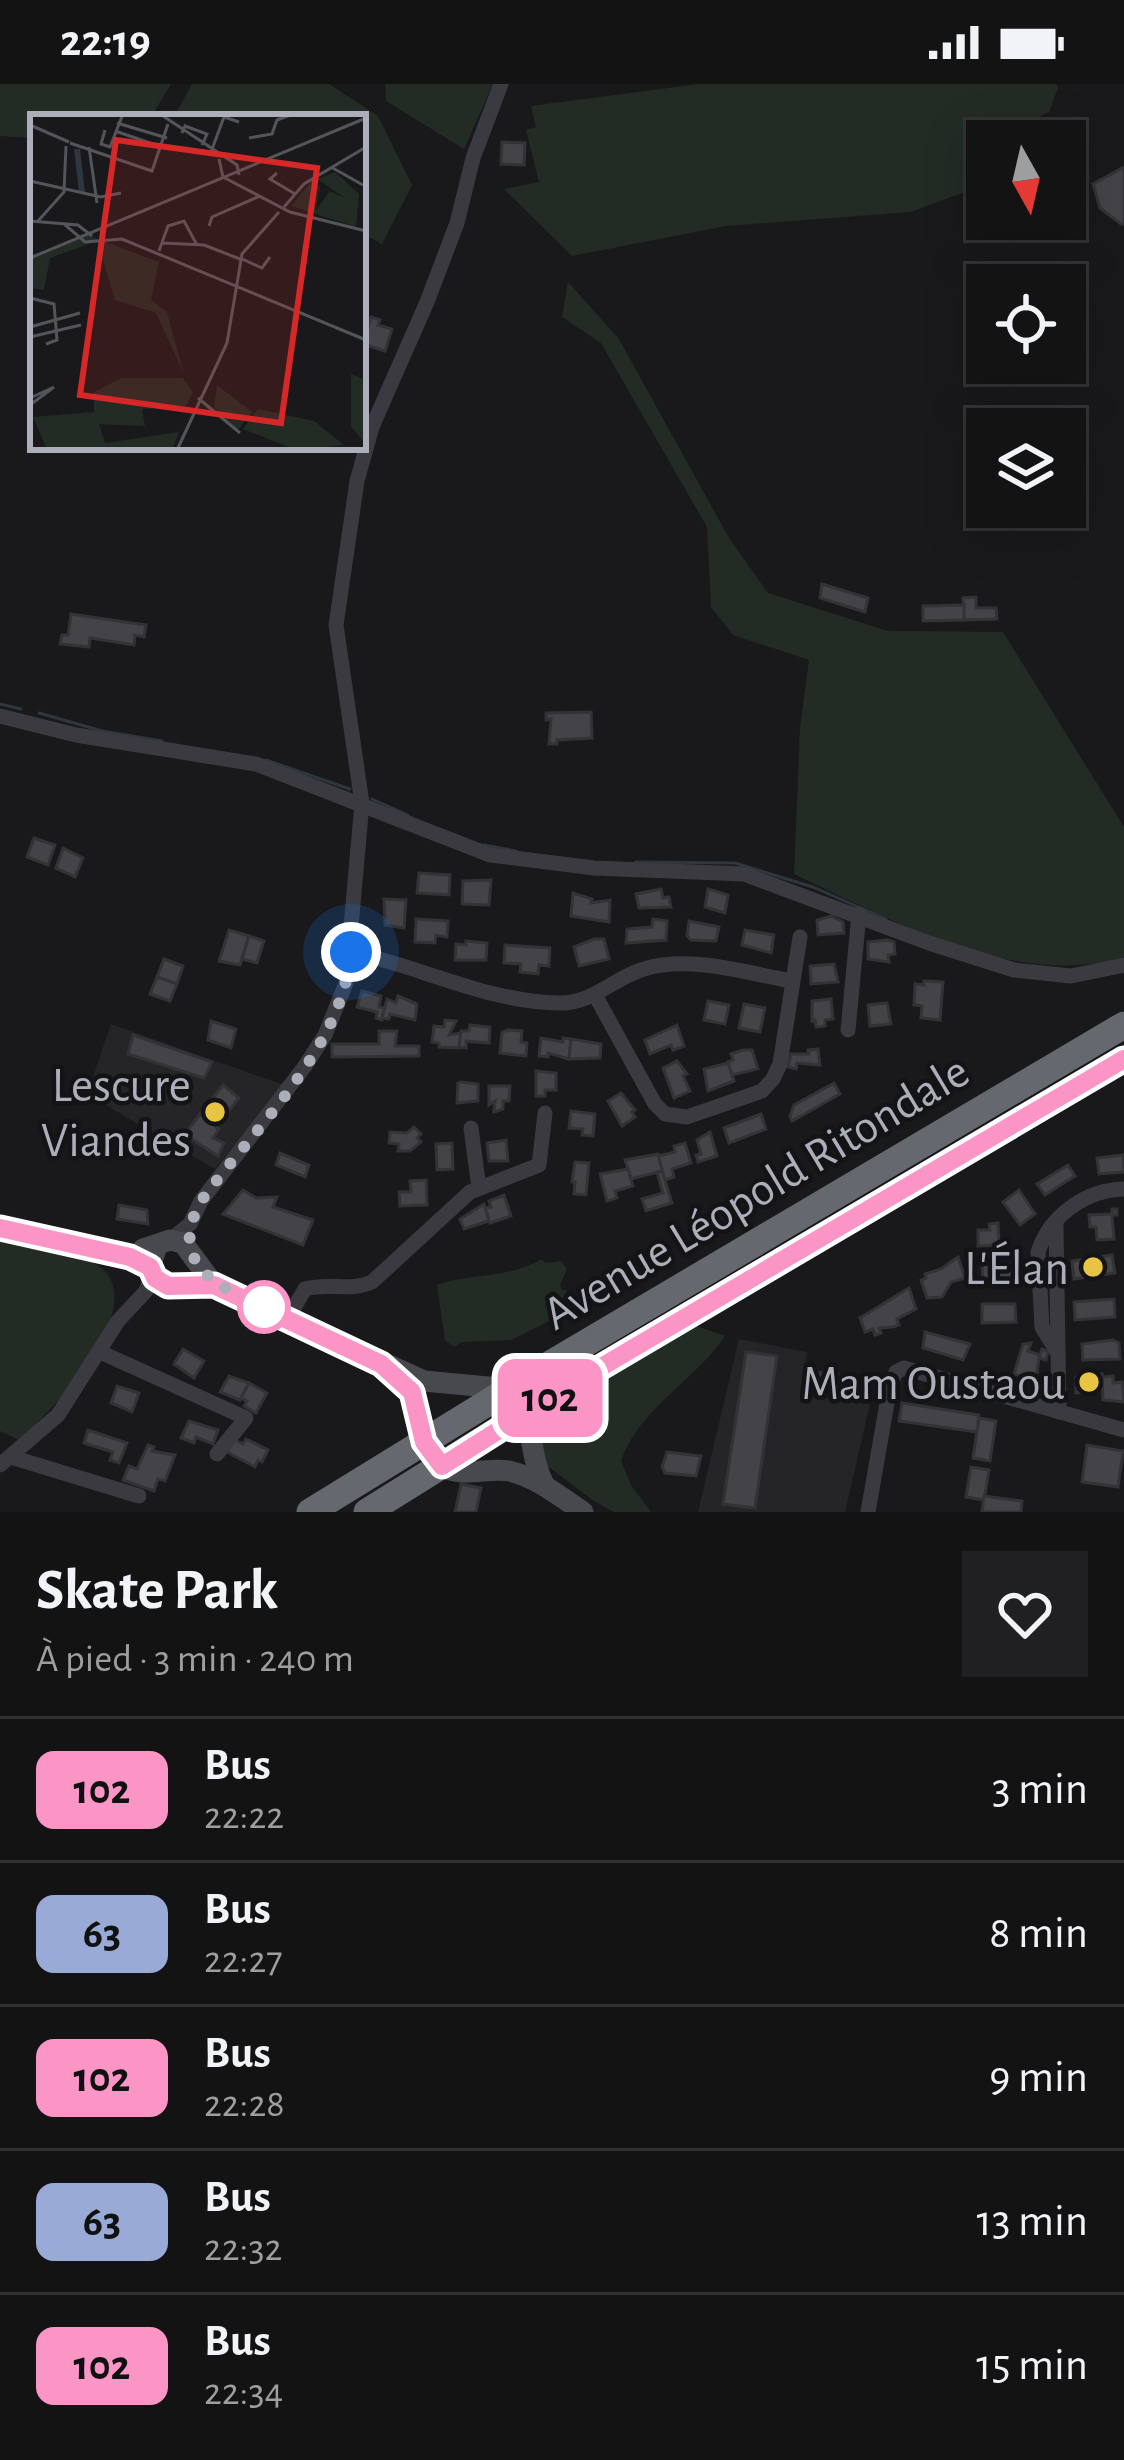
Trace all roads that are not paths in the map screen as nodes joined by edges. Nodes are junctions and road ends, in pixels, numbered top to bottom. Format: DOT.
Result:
graph roads {
  1 [pos="501,84"];
  2 [pos="366,449"];
  3 [pos="366,450"];
  4 [pos="0,716"];
  5 [pos="362,803"];
  6 [pos="860,914"];
  7 [pos="800,937"];
  8 [pos="351,952"];
  9 [pos="1119,968"];
  10 [pos="792,981"];
  11 [pos="596,995"];
  12 [pos="1124,1025"];
  13 [pos="848,1030"];
  14 [pos="1124,1059"];
  15 [pos="545,1113"];
  16 [pos="471,1128"];
  17 [pos="479,1188"];
  18 [pos="1124,1189"];
  19 [pos="190,1224"];
  20 [pos="0,1228"];
  21 [pos="195,1256"];
  22 [pos="164,1266"];
  23 [pos="214,1285"];
  24 [pos="289,1318"];
  25 [pos="100,1352"];
  26 [pos="381,1364"];
  27 [pos="508,1390"];
  28 [pos="1060,1412"];
  29 [pos="526,1413"];
  30 [pos="1124,1430"];
  31 [pos="424,1442"];
  32 [pos="217,1454"];
  33 [pos="5,1461"];
  34 [pos="442,1466"];
  35 [pos="545,1486"];
  36 [pos="139,1496"];
  37 [pos="870,1511"];
  38 [pos="310,1512"];
  39 [pos="367,1512"];
  40 [pos="583,1512"];
  1 -- 2 [label="street"];
  3 -- 5 [label="street"];
  4 -- 5 [label="street"];
  5 -- 6 [label="street"];
  5 -- 8 [label="street"];
  6 -- 9 [label="street"];
  6 -- 13 [label="street"];
  7 -- 10 [label="street"];
  8 -- 11 [label="street"];
  8 -- 19 [label="street"];
  10 -- 11 [label="street"];
  10 -- 11 [label="street"];
  12 -- 27 [label="highway, Avenue Léopold Ritondale"];
  14 -- 29 [label="highway, Avenue Léopold Ritondale"];
  15 -- 17 [label="street"];
  16 -- 17 [label="street"];
  17 -- 24 [label="street"];
  18 -- 28 [label="street"];
  19 -- 21 [label="street"];
  19 -- 22 [label="street"];
  20 -- 22 [label="street"];
  21 -- 22 [label="street"];
  21 -- 22 [label="street"];
  21 -- 23 [label="street"];
  22 -- 23 [label="street"];
  22 -- 25 [label="street"];
  23 -- 24 [label="street"];
  24 -- 26 [label="street"];
  25 -- 32 [label="street"];
  25 -- 33 [label="street"];
  26 -- 27 [label="street"];
  26 -- 31 [label="street"];
  27 -- 29 [label="street"];
  27 -- 31 [label="highway, Avenue Léopold Ritondale"];
  28 -- 30 [label="street"];
  28 -- 37 [label="street"];
  29 -- 34 [label="highway, Avenue Léopold Ritondale"];
  29 -- 35 [label="street"];
  31 -- 34 [label="street"];
  31 -- 38 [label="highway, Avenue Léopold Ritondale"];
  33 -- 36 [label="street"];
  34 -- 35 [label="street"];
  34 -- 39 [label="highway, Avenue Léopold Ritondale"];
  35 -- 40 [label="street"];
}
